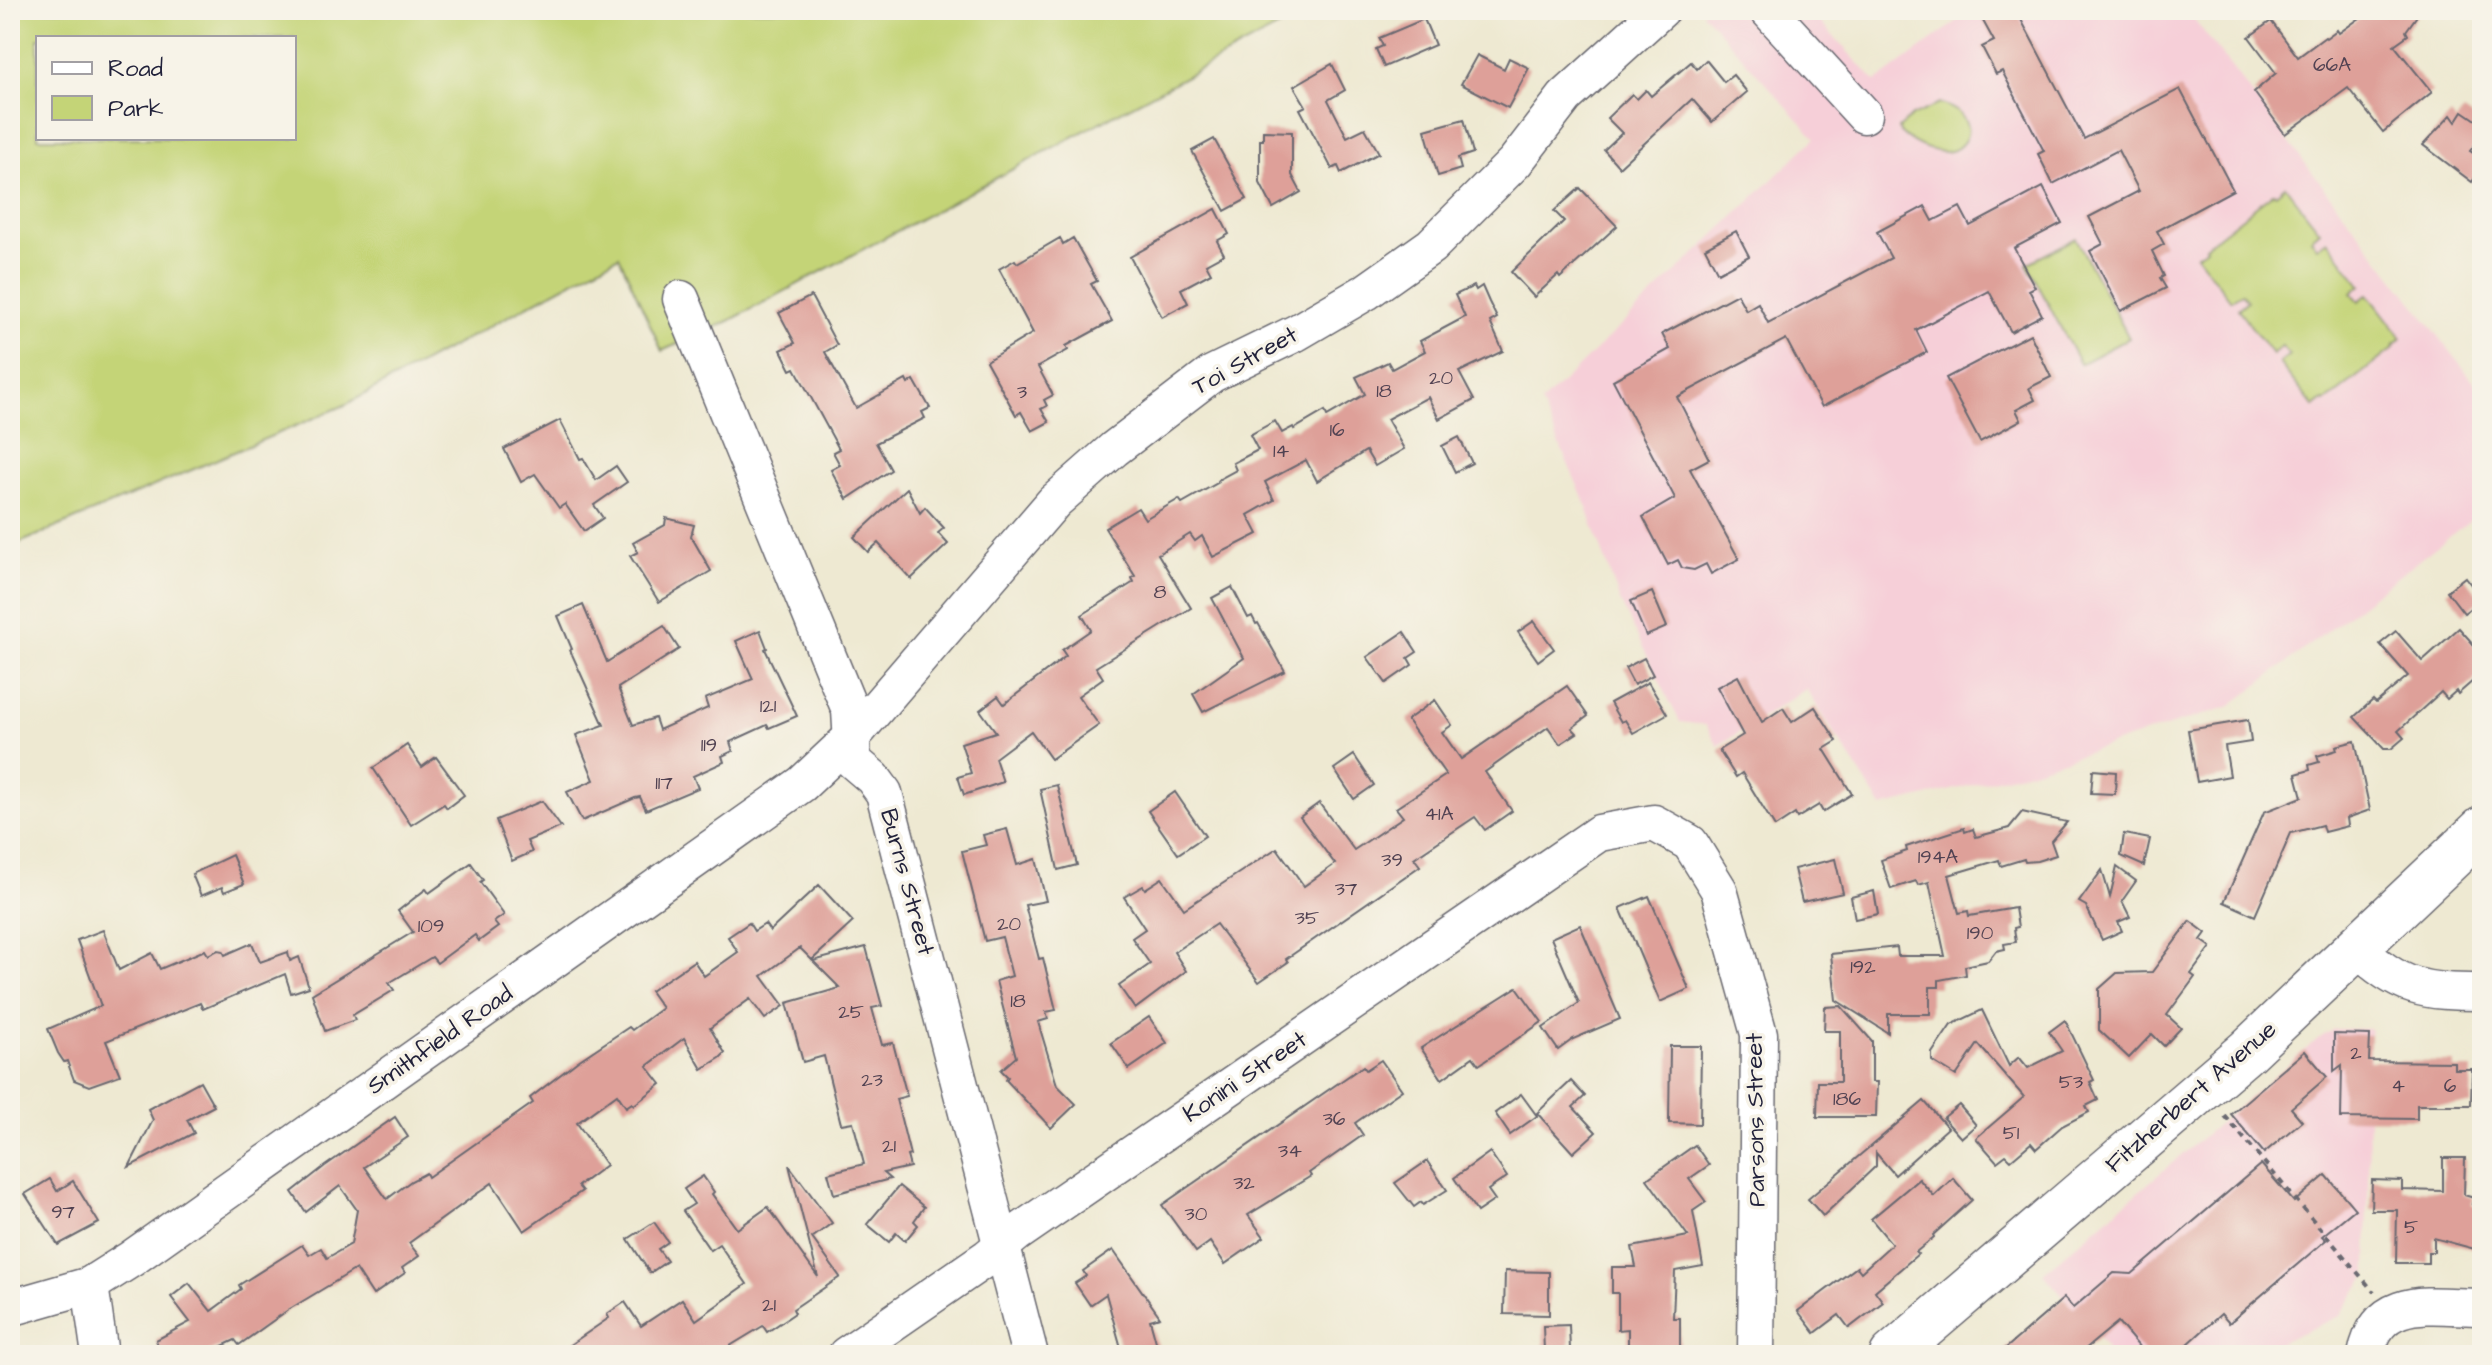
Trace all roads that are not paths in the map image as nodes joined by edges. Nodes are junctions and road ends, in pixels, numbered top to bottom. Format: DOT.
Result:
graph roads {
  1 [pos="1661,10"];
  2 [pos="1768,10"];
  3 [pos="1864,115"];
  4 [pos="681,299"];
  5 [pos="851,738"];
  6 [pos="1654,823"];
  7 [pos="2482,829"];
  8 [pos="2356,947"];
  9 [pos="2482,992"];
  10 [pos="1001,1246"];
  11 [pos="90,1285"];
  12 [pos="2482,1307"];
  13 [pos="10,1308"];
  14 [pos="100,1355"];
  15 [pos="846,1355"];
  16 [pos="1030,1355"];
  17 [pos="1756,1355"];
  18 [pos="1892,1355"];
  19 [pos="2366,1355"];
  1 -- 5 [label="street, Toi Street"];
  2 -- 3 [label="street"];
  4 -- 5 [label="street, Burns Street"];
  5 -- 10 [label="street, Burns Street"];
  5 -- 11 [label="street, Smithfield Road"];
  6 -- 10 [label="street, Konini Street"];
  6 -- 17 [label="street, Parsons Street"];
  7 -- 8 [label="main road, Fitzherbert Avenue"];
  8 -- 9 [label="street"];
  8 -- 18 [label="main road, Fitzherbert Avenue"];
  10 -- 15 [label="street, Konini Street"];
  10 -- 16 [label="street, Burns Street"];
  11 -- 13 [label="street, Smithfield Road"];
  11 -- 14 [label="street"];
  12 -- 19 [label="street"];
}
